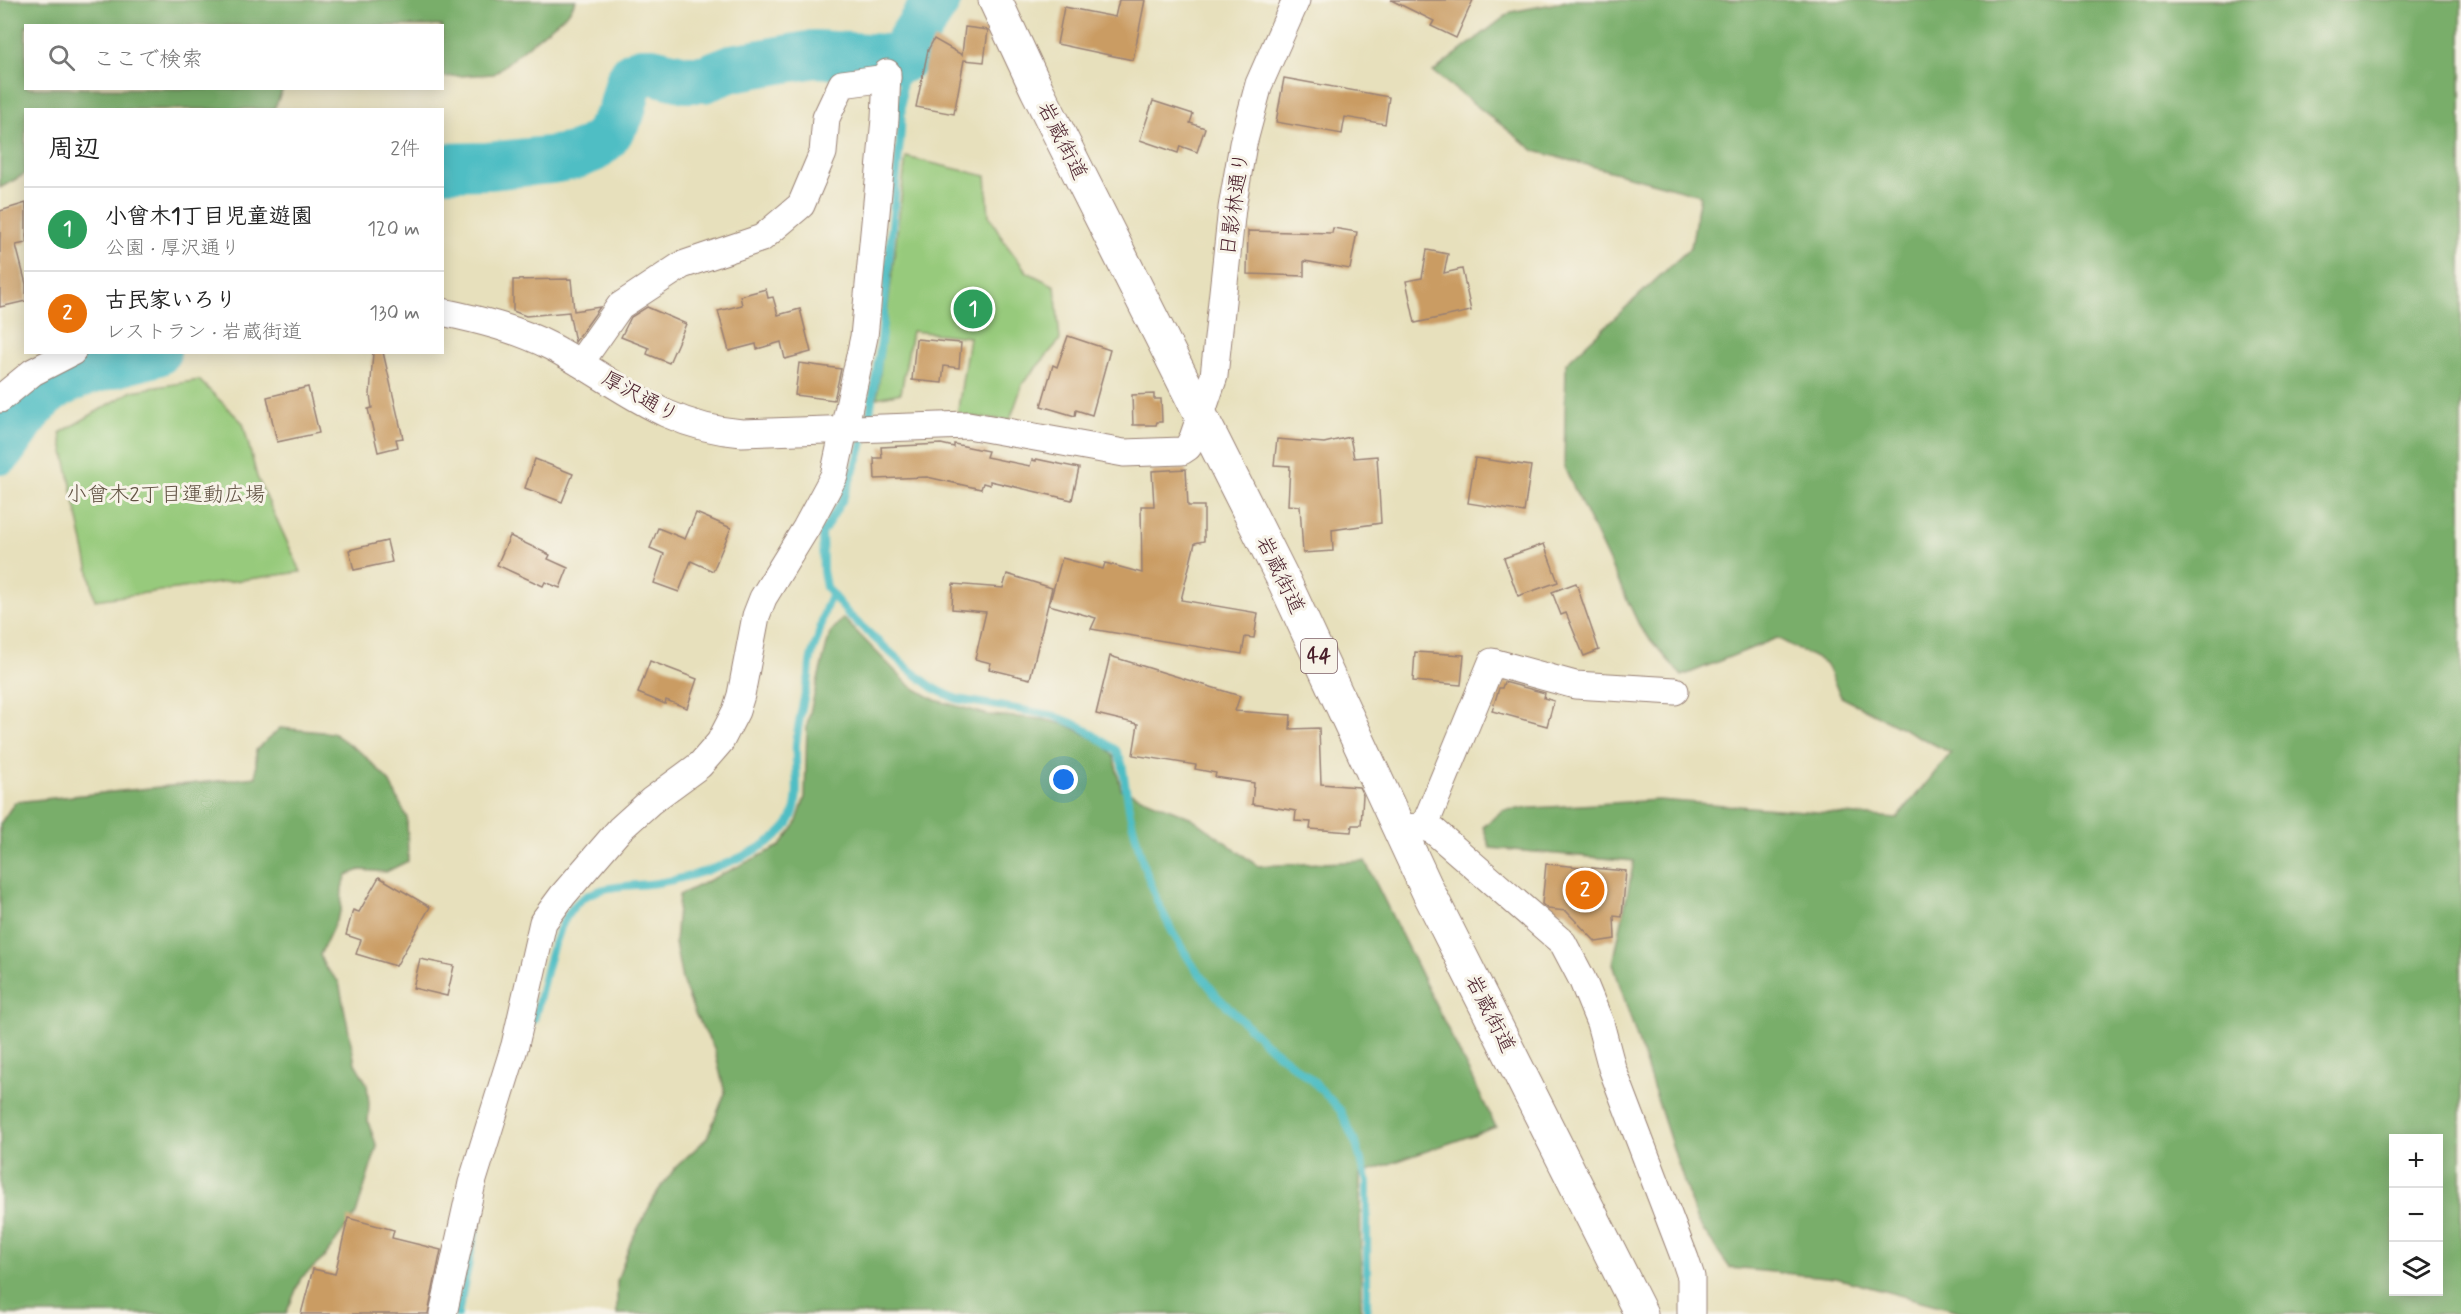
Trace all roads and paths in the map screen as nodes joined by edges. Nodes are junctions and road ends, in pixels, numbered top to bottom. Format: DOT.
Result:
graph roads {
  1 [pos="994,0"];
  2 [pos="1296,0"];
  3 [pos="444,313"];
  4 [pos="68,354"];
  5 [pos="580,363"];
  6 [pos="0,399"];
  7 [pos="1199,414"];
  8 [pos="855,429"];
  9 [pos="1675,691"];
  10 [pos="1411,828"];
  11 [pos="443,1314"];
  12 [pos="1641,1314"];
  13 [pos="1690,1314"];
  1 -- 7 [label="main road, 岩蔵街道 / 44"];
  2 -- 7 [label="street, 日影林通り"];
  3 -- 5 [label="street, 厚沢通り"];
  4 -- 6 [label="street"];
  5 -- 8 [label="street, 厚沢通り"];
  5 -- 8 [label="street"];
  7 -- 8 [label="street, 厚沢通り"];
  7 -- 10 [label="main road, 岩蔵街道 / 44"];
  8 -- 11 [label="street"];
  9 -- 10 [label="street"];
  10 -- 12 [label="main road, 岩蔵街道 / 44"];
  10 -- 13 [label="street"];
}
